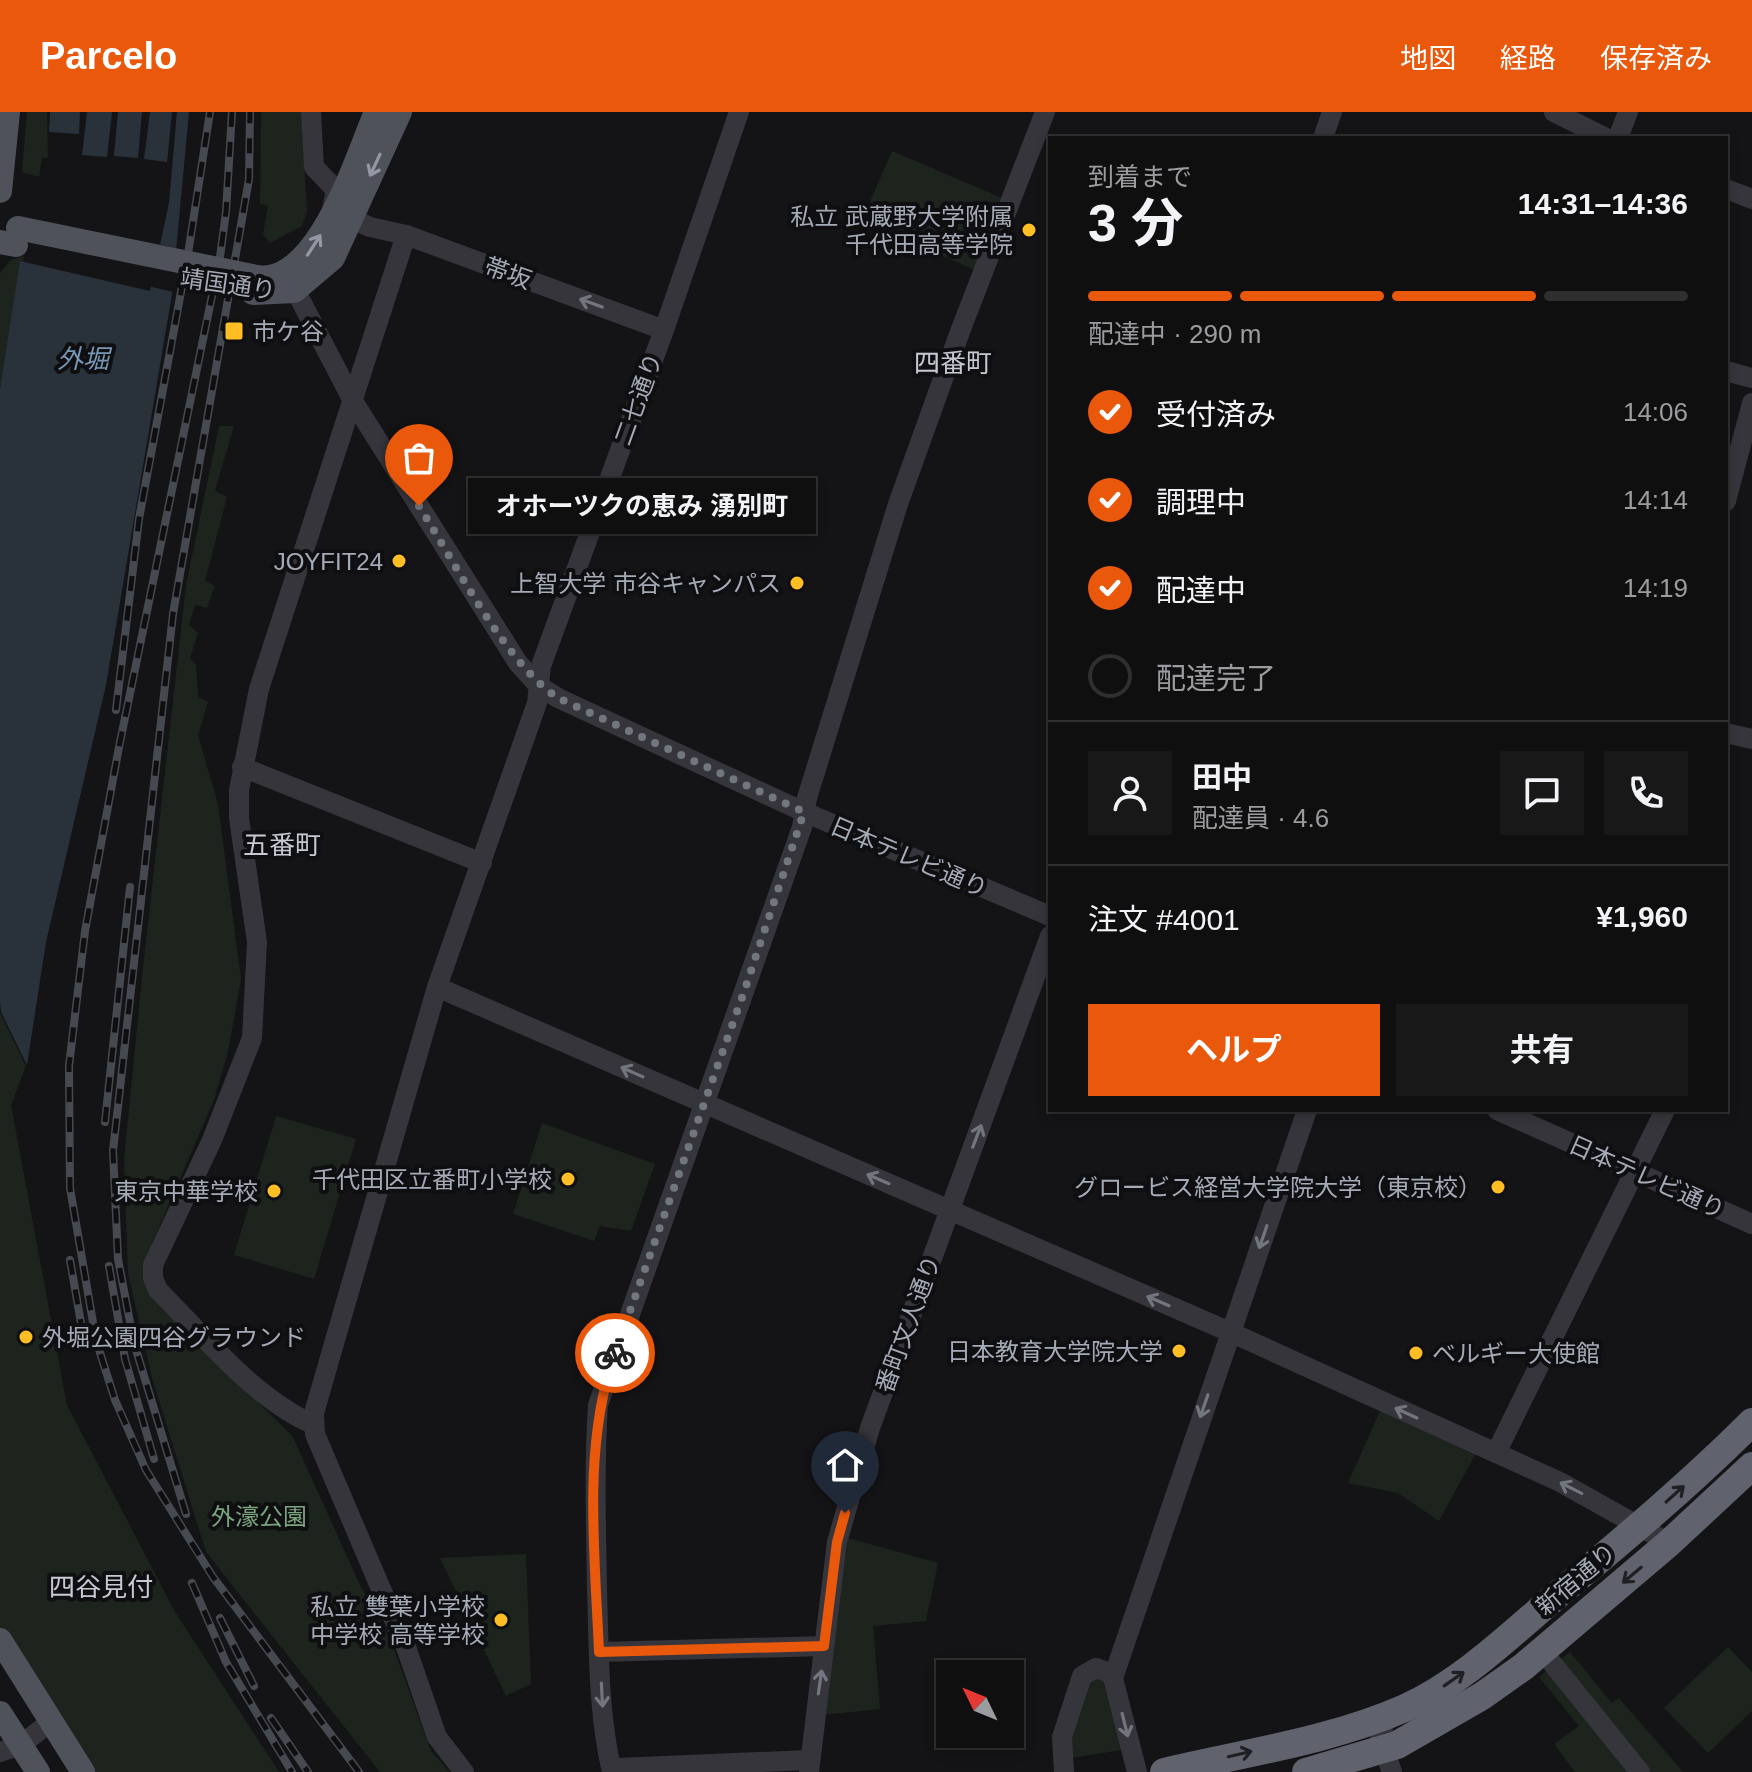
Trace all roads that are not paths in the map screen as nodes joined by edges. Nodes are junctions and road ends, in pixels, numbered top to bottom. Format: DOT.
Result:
graph roads {
  1 [pos="311,112"];
  2 [pos="376,112"];
  3 [pos="400,112"];
  4 [pos="739,112"];
  5 [pos="1045,112"];
  6 [pos="1332,112"];
  7 [pos="1554,112"];
  8 [pos="1628,112"];
  9 [pos="5,114"];
  10 [pos="1324,136"];
  11 [pos="1602,136"];
  12 [pos="1619,136"];
  13 [pos="1728,190"];
  14 [pos="0,191"];
  15 [pos="1752,199"];
  16 [pos="342,214"];
  17 [pos="8,235"];
  18 [pos="406,235"];
  19 [pos="273,282"];
  20 [pos="664,330"];
  21 [pos="1728,372"];
  22 [pos="1752,378"];
  23 [pos="353,401"];
  24 [pos="1752,403"];
  25 [pos="1747,443"];
  26 [pos="1728,495"];
  27 [pos="539,686"];
  28 [pos="1728,733"];
  29 [pos="1752,739"];
  30 [pos="242,767"];
  31 [pos="804,812"];
  32 [pos="482,863"];
  33 [pos="1048,915"];
  34 [pos="1048,941"];
  35 [pos="437,987"];
  36 [pos="703,1103"];
  37 [pos="1306,1112"];
  38 [pos="1502,1112"];
  39 [pos="1664,1112"];
  40 [pos="1636,1171"];
  41 [pos="950,1209"];
  42 [pos="1752,1224"];
  43 [pos="1230,1332"];
  44 [pos="1752,1422"];
  45 [pos="314,1425"];
  46 [pos="1496,1453"];
  47 [pos="1752,1466"];
  48 [pos="1640,1526"];
  49 [pos="1669,1543"];
  50 [pos="0,1640"];
  51 [pos="824,1646"];
  52 [pos="599,1652"];
  53 [pos="1552,1663"];
  54 [pos="1113,1678"];
  55 [pos="0,1713"];
  56 [pos="1386,1716"];
  57 [pos="50,1722"];
  58 [pos="10,1749"];
  59 [pos="1382,1756"];
  60 [pos="809,1766"];
  61 [pos="38,1772"];
  62 [pos="83,1772"];
  63 [pos="464,1772"];
  64 [pos="612,1772"];
  65 [pos="1064,1772"];
  66 [pos="1137,1772"];
  67 [pos="1164,1772"];
  68 [pos="1306,1772"];
  69 [pos="1640,1772"];
  1 -- 16 [label="street"];
  2 -- 16 [label="main road, 靖国通り"];
  3 -- 16 [label="main road, 靖国通り, one-way"];
  4 -- 20 [label="street, 二七通り"];
  5 -- 31 [label="street"];
  6 -- 10 [label="street"];
  7 -- 11 [label="street"];
  8 -- 12 [label="street"];
  9 -- 14 [label="main road"];
  13 -- 15 [label="street"];
  16 -- 18 [label="street, 帯坂"];
  16 -- 19 [label="main road, 靖国通り"];
  17 -- 19 [label="main road, 靖国通り"];
  20 -- 18 [label="street, 帯坂, one-way"];
  18 -- 23 [label="street"];
  19 -- 23 [label="street, 日本テレビ通り"];
  20 -- 27 [label="street, 二七通り"];
  21 -- 22 [label="street"];
  23 -- 27 [label="street, 日本テレビ通り"];
  23 -- 30 [label="street"];
  24 -- 25 [label="street"];
  25 -- 26 [label="street"];
  27 -- 31 [label="street, 日本テレビ通り"];
  27 -- 32 [label="street, 二七通り"];
  28 -- 29 [label="street"];
  30 -- 32 [label="street"];
  30 -- 45 [label="street"];
  31 -- 33 [label="street, 日本テレビ通り"];
  31 -- 36 [label="street"];
  32 -- 35 [label="street, 二七通り"];
  41 -- 34 [label="street, 番町文人通り, one-way"];
  36 -- 35 [label="street, one-way"];
  35 -- 45 [label="street, 二七通り"];
  41 -- 36 [label="street, one-way"];
  36 -- 52 [label="street"];
  37 -- 43 [label="street, one-way"];
  38 -- 40 [label="street, 日本テレビ通り"];
  39 -- 40 [label="street"];
  40 -- 42 [label="street, 日本テレビ通り"];
  40 -- 46 [label="street"];
  43 -- 41 [label="street, one-way"];
  41 -- 51 [label="street, 番町文人通り"];
  46 -- 43 [label="street, one-way"];
  43 -- 54 [label="street, one-way"];
  48 -- 44 [label="highway, 新宿通り, one-way"];
  45 -- 63 [label="street"];
  48 -- 46 [label="street, one-way"];
  47 -- 49 [label="highway, 新宿通り"];
  48 -- 49 [label="street"];
  56 -- 48 [label="highway, 新宿通り, one-way"];
  49 -- 59 [label="highway, 新宿通り, one-way"];
  50 -- 57 [label="main road"];
  51 -- 52 [label="street"];
  60 -- 51 [label="street, 番町文人通り, one-way"];
  52 -- 64 [label="street, one-way"];
  53 -- 69 [label="street"];
  54 -- 65 [label="street"];
  54 -- 66 [label="street, one-way"];
  55 -- 58 [label="main road"];
  56 -- 59 [label="street"];
  67 -- 56 [label="highway, 新宿通り, one-way"];
  57 -- 58 [label="street"];
  57 -- 62 [label="main road"];
  58 -- 61 [label="main road"];
  59 -- 68 [label="highway, 新宿通り"];
  60 -- 64 [label="street"];
}
